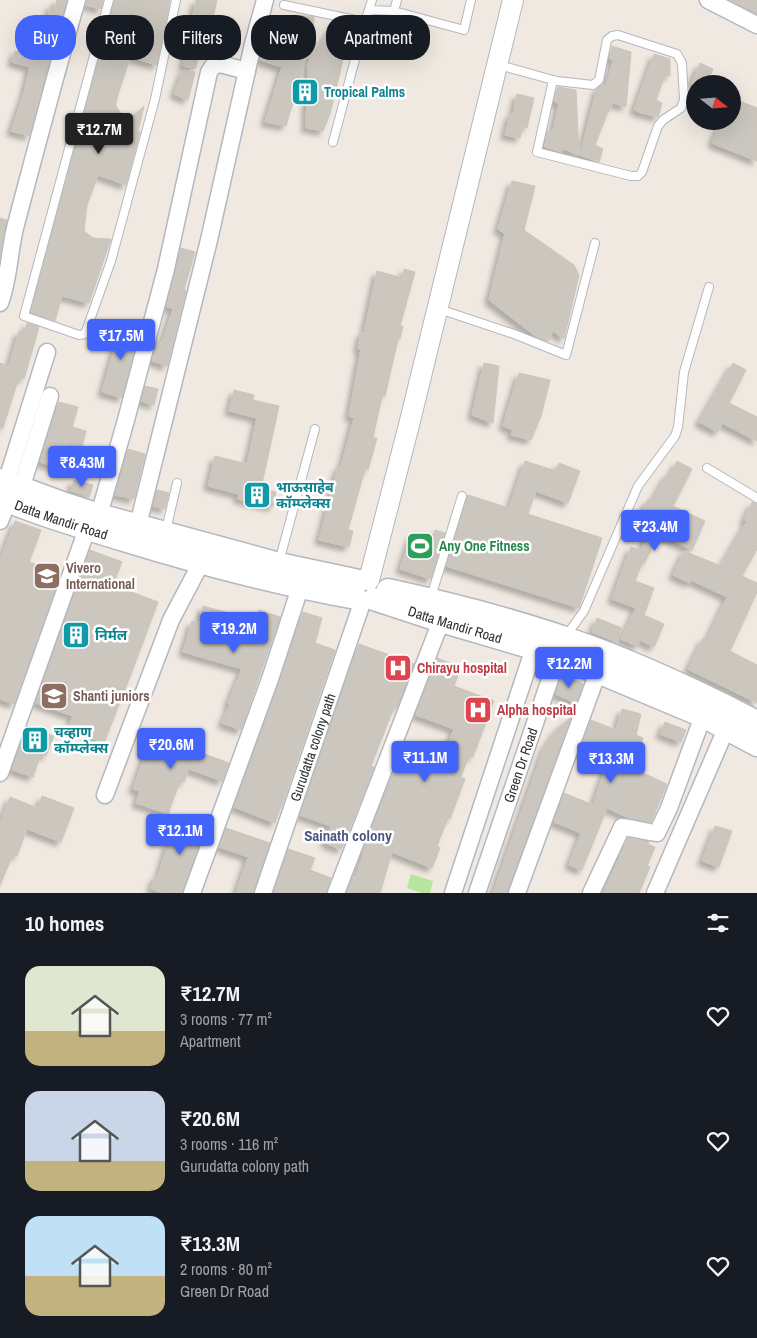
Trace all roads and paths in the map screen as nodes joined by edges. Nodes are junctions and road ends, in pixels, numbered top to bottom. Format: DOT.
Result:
graph roads {
  1 [pos="77,0"];
  2 [pos="109,0"];
  3 [pos="176,0"];
  4 [pos="265,0"];
  5 [pos="372,0"];
  6 [pos="397,0"];
  7 [pos="471,0"];
  8 [pos="513,0"];
  9 [pos="708,0"];
  10 [pos="284,5"];
  11 [pos="369,10"];
  12 [pos="394,11"];
  13 [pos="332,15"];
  14 [pos="367,15"];
  15 [pos="757,25"];
  16 [pos="355,60"];
  17 [pos="497,65"];
  18 [pos="247,71"];
  19 [pos="553,80"];
  20 [pos="333,142"];
  21 [pos="595,242"];
  22 [pos="709,287"];
  23 [pos="0,303"];
  24 [pos="437,309"];
  25 [pos="47,352"];
  26 [pos="50,396"];
  27 [pos="315,429"];
  28 [pos="708,468"];
  29 [pos="178,484"];
  30 [pos="6,495"];
  31 [pos="462,496"];
  32 [pos="757,498"];
  33 [pos="93,522"];
  34 [pos="138,525"];
  35 [pos="165,532"];
  36 [pos="204,554"];
  37 [pos="278,564"];
  38 [pos="300,588"];
  39 [pos="366,591"];
  40 [pos="431,599"];
  41 [pos="441,621"];
  42 [pos="537,639"];
  43 [pos="561,647"];
  44 [pos="598,672"];
  45 [pos="523,680"];
  46 [pos="547,688"];
  47 [pos="703,716"];
  48 [pos="757,722"];
  49 [pos="726,729"];
  50 [pos="757,745"];
  51 [pos="0,773"];
  52 [pos="105,795"];
  53 [pos="459,875"];
  54 [pos="479,887"];
  55 [pos="192,893"];
  56 [pos="263,893"];
  57 [pos="336,893"];
  58 [pos="453,893"];
  59 [pos="517,893"];
  60 [pos="592,893"];
  61 [pos="655,893"];
  1 -- 23 [label="street"];
  2 -- 3 [label="lane"];
  4 -- 18 [label="street"];
  5 -- 11 [label="lane"];
  6 -- 12 [label="lane"];
  7 -- 12 [label="lane"];
  8 -- 17 [label="street"];
  9 -- 15 [label="street"];
  10 -- 13 [label="lane"];
  11 -- 12 [label="lane"];
  11 -- 14 [label="lane"];
  16 -- 20 [label="lane"];
  17 -- 19 [label="lane"];
  17 -- 24 [label="street"];
  18 -- 33 [label="street"];
  18 -- 34 [label="street"];
  19 -- 19 [label="lane"];
  21 -- 24 [label="lane"];
  22 -- 43 [label="lane"];
  24 -- 39 [label="street"];
  25 -- 30 [label="street"];
  26 -- 30 [label="street"];
  27 -- 37 [label="lane"];
  28 -- 32 [label="lane"];
  29 -- 35 [label="lane"];
  30 -- 33 [label="main road, Datta Mandir Road"];
  31 -- 40 [label="lane"];
  33 -- 34 [label="main road, Datta Mandir Road"];
  33 -- 36 [label="main road, Datta Mandir Road"];
  33 -- 51 [label="street"];
  34 -- 35 [label="main road, Datta Mandir Road"];
  35 -- 36 [label="main road, Datta Mandir Road"];
  36 -- 37 [label="main road, Datta Mandir Road"];
  36 -- 38 [label="main road, Datta Mandir Road"];
  36 -- 52 [label="street"];
  37 -- 39 [label="main road, Datta Mandir Road"];
  38 -- 39 [label="main road, Datta Mandir Road"];
  38 -- 55 [label="street"];
  39 -- 40 [label="main road, Datta Mandir Road"];
  39 -- 41 [label="main road, Datta Mandir Road"];
  39 -- 56 [label="street, Gurudatta colony path"];
  40 -- 42 [label="main road, Datta Mandir Road"];
  41 -- 42 [label="main road, Datta Mandir Road"];
  41 -- 57 [label="street"];
  42 -- 43 [label="main road, Datta Mandir Road"];
  42 -- 45 [label="street, Green Dr Road"];
  43 -- 44 [label="main road, Datta Mandir Road"];
  43 -- 46 [label="street, Green Dr Road"];
  43 -- 48 [label="main road, Datta Mandir Road"];
  44 -- 47 [label="main road, Datta Mandir Road"];
  44 -- 59 [label="street"];
  45 -- 46 [label="street"];
  45 -- 53 [label="street, Green Dr Road"];
  46 -- 54 [label="street, Green Dr Road"];
  47 -- 49 [label="main road, Datta Mandir Road"];
  47 -- 60 [label="street"];
  49 -- 50 [label="main road, Datta Mandir Road"];
  49 -- 61 [label="street"];
  53 -- 54 [label="street"];
  53 -- 58 [label="street, Green Dr Road"];
}
